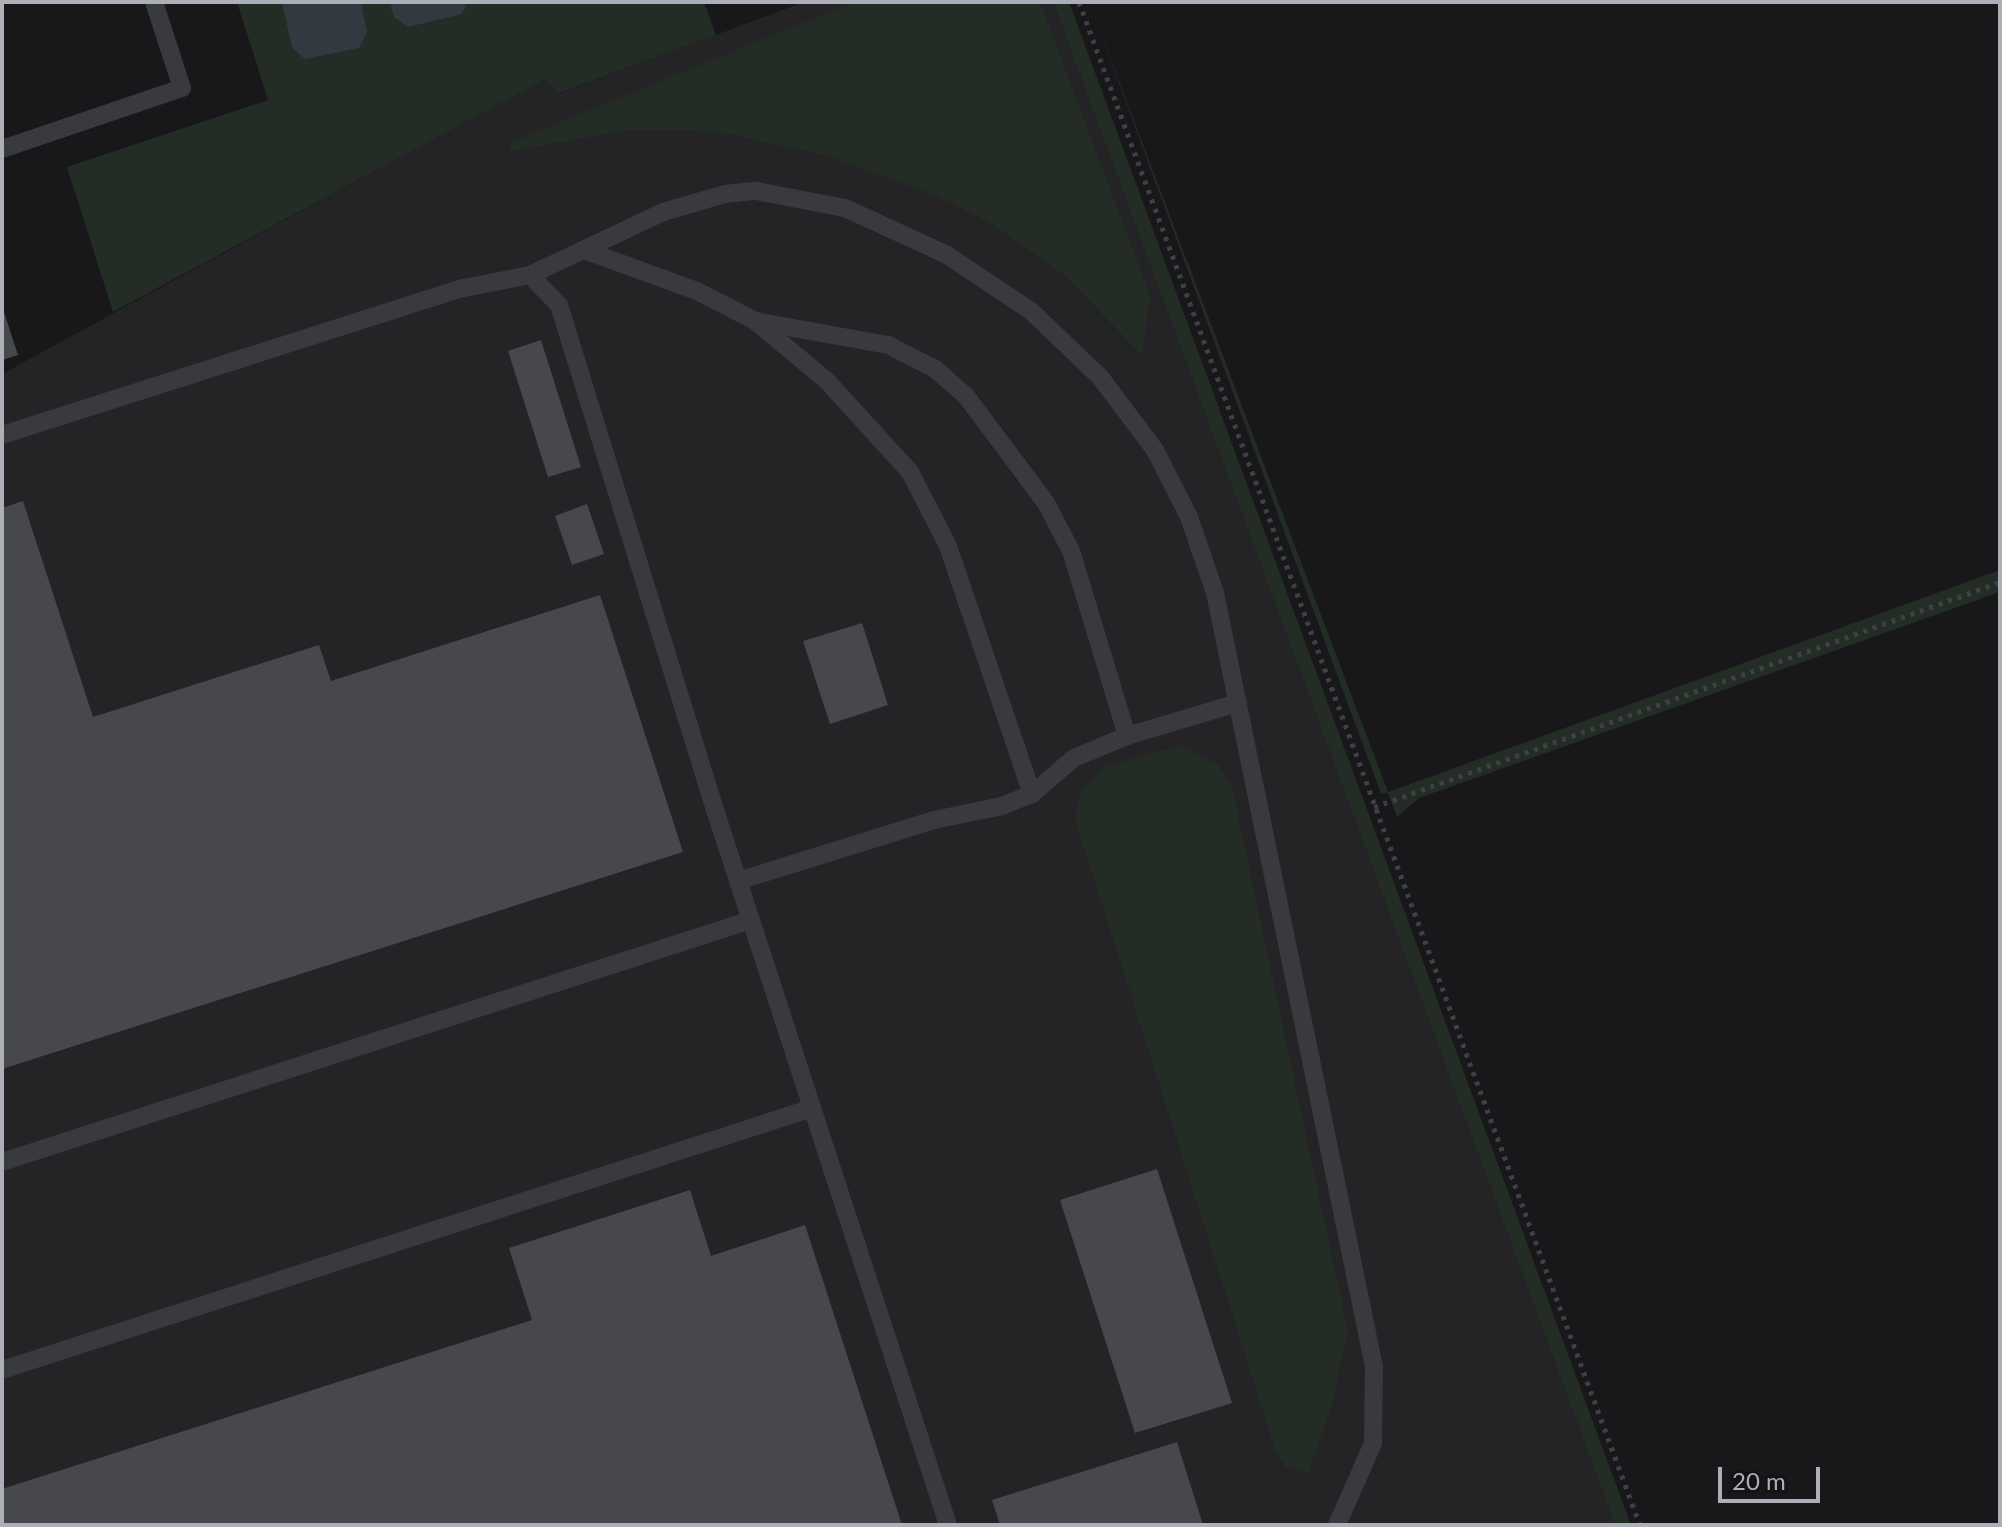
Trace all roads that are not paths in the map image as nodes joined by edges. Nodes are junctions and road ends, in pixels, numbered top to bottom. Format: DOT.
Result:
graph roads {
  1 [pos="154,2"];
  2 [pos="2,149"];
  3 [pos="587,251"];
  4 [pos="530,275"];
  5 [pos="755,321"];
  6 [pos="2,435"];
  7 [pos="1238,703"];
  8 [pos="1127,736"];
  9 [pos="1032,794"];
  10 [pos="738,881"];
  11 [pos="751,920"];
  12 [pos="812,1108"];
  13 [pos="2,1162"];
  14 [pos="2,1370"];
  15 [pos="948,1525"];
  16 [pos="1337,1525"];
  1 -- 2 [label="lane"];
  3 -- 4 [label="lane"];
  3 -- 5 [label="lane"];
  3 -- 7 [label="lane"];
  4 -- 6 [label="lane"];
  4 -- 10 [label="lane"];
  5 -- 8 [label="lane"];
  5 -- 9 [label="lane"];
  7 -- 8 [label="lane"];
  7 -- 16 [label="lane"];
  8 -- 9 [label="lane"];
  9 -- 10 [label="lane"];
  10 -- 11 [label="lane"];
  11 -- 12 [label="lane"];
  11 -- 13 [label="lane"];
  12 -- 14 [label="lane"];
  12 -- 15 [label="lane"];
}
